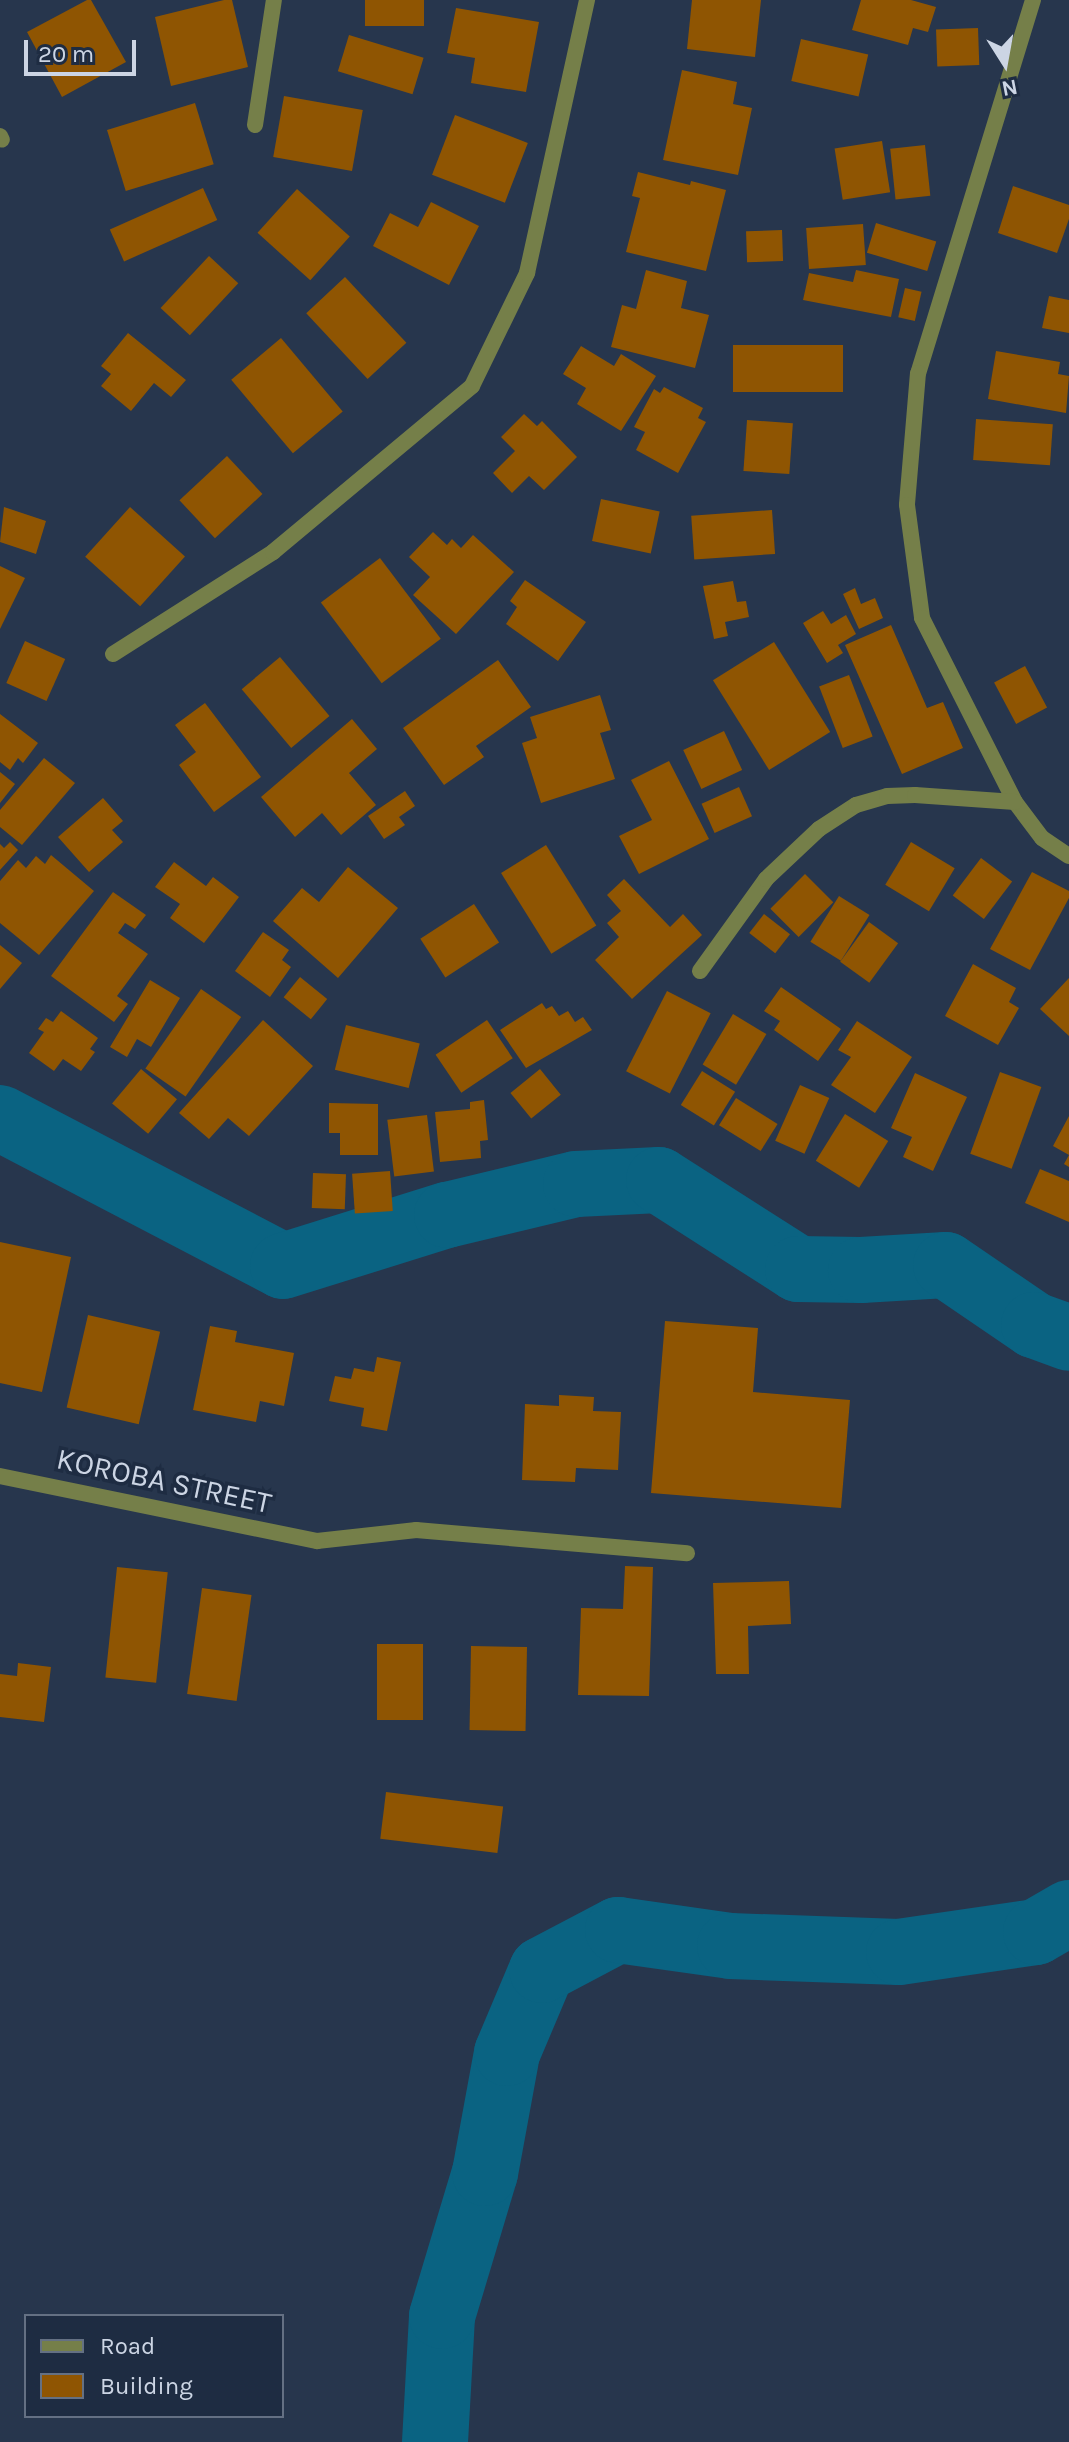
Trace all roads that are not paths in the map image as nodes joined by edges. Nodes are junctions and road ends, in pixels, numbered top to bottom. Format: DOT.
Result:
graph roads {
  1 [pos="274,0"];
  2 [pos="587,0"];
  3 [pos="1033,0"];
  4 [pos="255,125"];
  5 [pos="113,654"];
  6 [pos="1015,802"];
  7 [pos="1069,856"];
  8 [pos="700,971"];
  9 [pos="0,1476"];
  10 [pos="687,1553"];
  1 -- 4 [label="street"];
  2 -- 5 [label="street"];
  3 -- 6 [label="street"];
  6 -- 7 [label="street"];
  6 -- 8 [label="street"];
  9 -- 10 [label="street, KOROBA STREET"];
}
